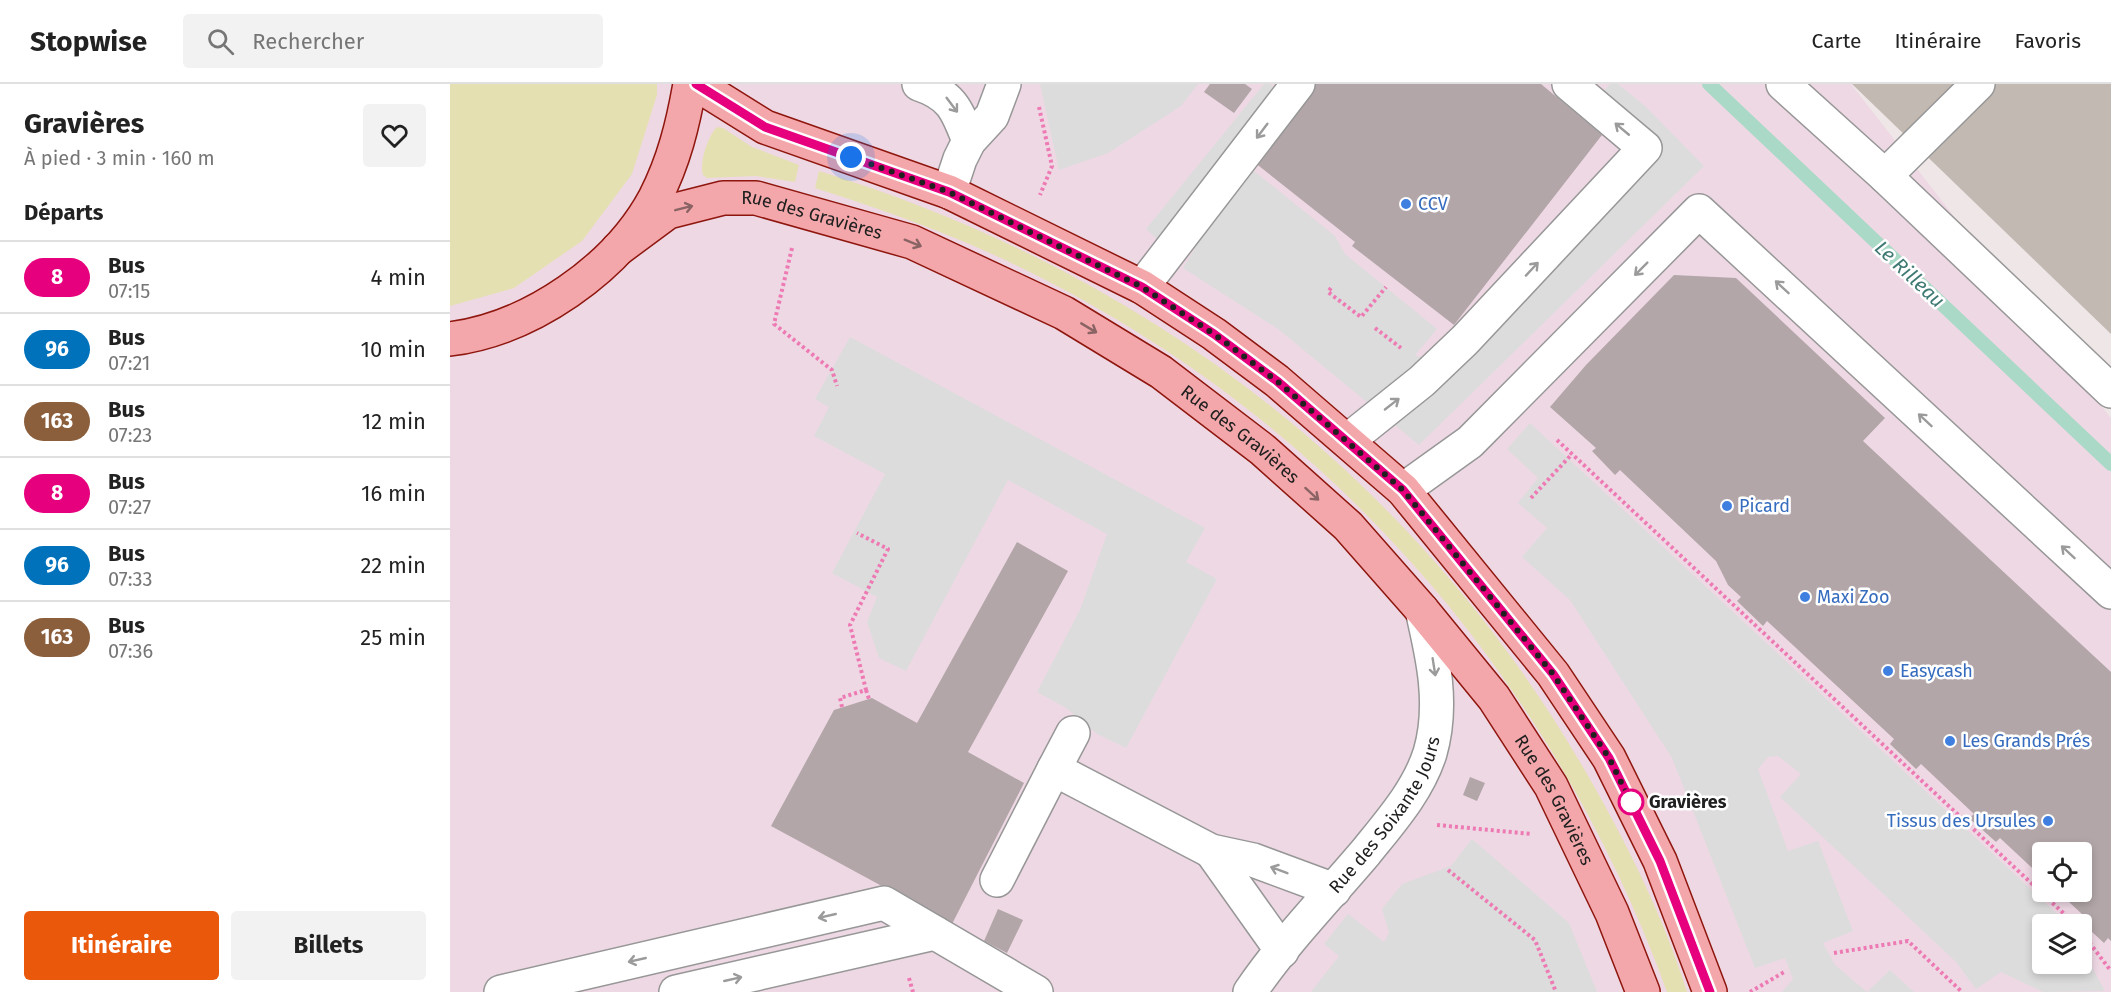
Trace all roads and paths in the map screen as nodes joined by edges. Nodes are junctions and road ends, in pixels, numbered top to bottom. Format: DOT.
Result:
graph roads {
  1 [pos="690,84"];
  2 [pos="696,84"];
  3 [pos="919,84"];
  4 [pos="1004,84"];
  5 [pos="1298,84"];
  6 [pos="1569,84"];
  7 [pos="1783,84"];
  8 [pos="1978,84"];
  9 [pos="1038,103"];
  10 [pos="969,141"];
  11 [pos="1885,176"];
  12 [pos="949,192"];
  13 [pos="1026,229"];
  14 [pos="793,242"];
  15 [pos="618,249"];
  16 [pos="1142,287"];
  17 [pos="1386,287"];
  18 [pos="1331,288"];
  19 [pos="450,339"];
  20 [pos="837,386"];
  21 [pos="2111,391"];
  22 [pos="1557,440"];
  23 [pos="1347,441"];
  24 [pos="1572,454"];
  25 [pos="1403,490"];
  26 [pos="1531,498"];
  27 [pos="857,533"];
  28 [pos="2111,592"];
  29 [pos="1422,610"];
  30 [pos="866,690"];
  31 [pos="869,699"];
  32 [pos="842,707"];
  33 [pos="1073,733"];
  34 [pos="1054,769"];
  35 [pos="1384,828"];
  36 [pos="1574,834"];
  37 [pos="1211,851"];
  38 [pos="1448,870"];
  39 [pos="997,880"];
  40 [pos="1334,890"];
  41 [pos="2064,914"];
  42 [pos="935,933"];
  43 [pos="2092,946"];
  44 [pos="1282,951"];
  45 [pos="1834,953"];
  46 [pos="1786,970"];
  47 [pos="2111,971"];
  48 [pos="501,992"];
  49 [pos="676,992"];
  50 [pos="1036,992"];
  51 [pos="1250,992"];
  52 [pos="1556,992"];
  53 [pos="1642,992"];
  54 [pos="1710,992"];
  55 [pos="1750,992"];
  56 [pos="1962,992"];
  1 -- 15 [label="main road"];
  2 -- 12 [label="main road"];
  3 -- 10 [label="street, one-way"];
  4 -- 10 [label="street"];
  5 -- 16 [label="street, one-way"];
  23 -- 6 [label="street, one-way"];
  7 -- 11 [label="street"];
  8 -- 11 [label="street"];
  9 -- 13 [label="path"];
  10 -- 12 [label="street"];
  11 -- 21 [label="street"];
  12 -- 13 [label="main road"];
  13 -- 16 [label="main road"];
  14 -- 20 [label="path"];
  15 -- 19 [label="main road"];
  15 -- 29 [label="main road, Rue des Gravières, one-way"];
  16 -- 23 [label="main road"];
  17 -- 18 [label="path"];
  22 -- 24 [label="path"];
  23 -- 25 [label="main road"];
  24 -- 26 [label="path"];
  24 -- 41 [label="path"];
  28 -- 25 [label="street, one-way"];
  25 -- 54 [label="main road"];
  27 -- 30 [label="path"];
  29 -- 35 [label="street, Rue des Soixante Jours, one-way"];
  29 -- 36 [label="main road, Rue des Gravières"];
  30 -- 31 [label="path"];
  30 -- 32 [label="path"];
  33 -- 34 [label="street"];
  34 -- 37 [label="street"];
  34 -- 39 [label="street"];
  35 -- 36 [label="path"];
  35 -- 40 [label="street, Rue des Soixante Jours"];
  36 -- 53 [label="main road, Rue des Gravières"];
  40 -- 37 [label="street, one-way"];
  37 -- 44 [label="street"];
  38 -- 52 [label="path"];
  40 -- 44 [label="street, Rue des Soixante Jours"];
  42 -- 48 [label="street, one-way"];
  49 -- 42 [label="street, one-way"];
  42 -- 50 [label="street"];
  43 -- 47 [label="path"];
  44 -- 51 [label="street, Rue des Soixante Jours"];
  45 -- 56 [label="path"];
  46 -- 55 [label="path"];
}
